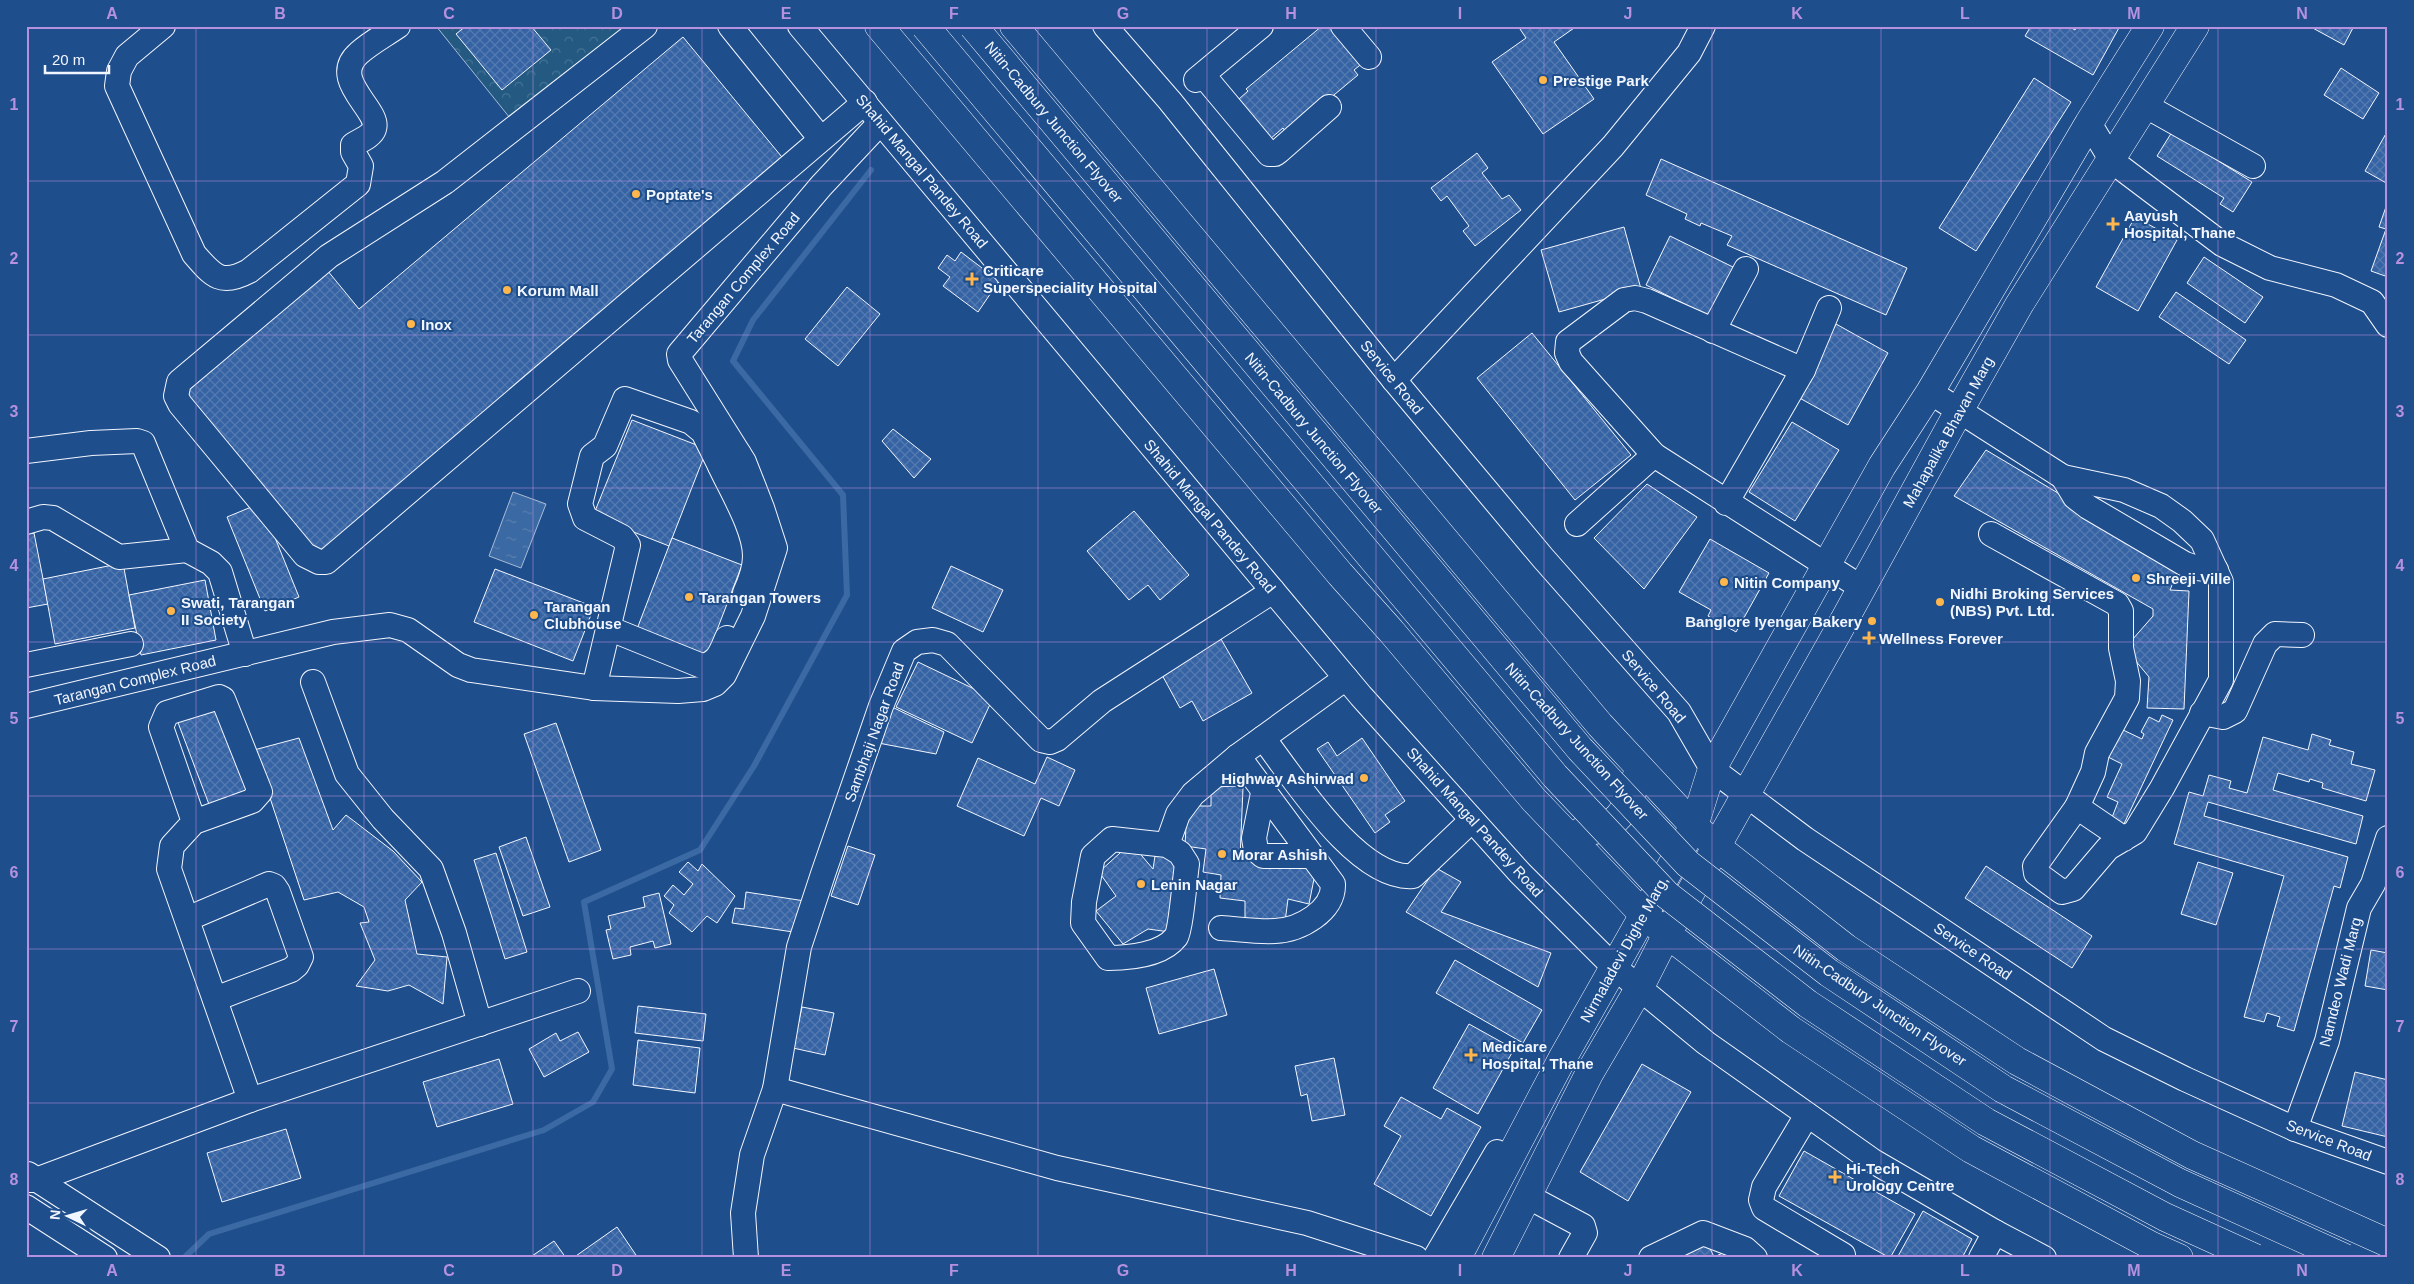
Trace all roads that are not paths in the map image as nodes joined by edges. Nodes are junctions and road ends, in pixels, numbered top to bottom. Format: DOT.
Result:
graph roads {
  1 [pos="163,26"];
  2 [pos="398,26"];
  3 [pos="645,26"];
  4 [pos="730,26"];
  5 [pos="800,26"];
  6 [pos="879,26"];
  7 [pos="925,26"];
  8 [pos="973,26"];
  9 [pos="1014,26"];
  10 [pos="1106,26"];
  11 [pos="1261,26"];
  12 [pos="1343,26"];
  13 [pos="1703,26"];
  14 [pos="2150,26"];
  15 [pos="2195,26"];
  16 [pos="1369,58"];
  17 [pos="865,102"];
  18 [pos="2146,106"];
  19 [pos="1329,107"];
  20 [pos="880,123"];
  21 [pos="2089,123"];
  22 [pos="821,139"];
  23 [pos="2112,161"];
  24 [pos="2253,166"];
  25 [pos="1746,269"];
  26 [pos="1830,308"];
  27 [pos="1972,324"];
  28 [pos="2388,325"];
  29 [pos="1713,331"];
  30 [pos="2001,337"];
  31 [pos="1802,370"];
  32 [pos="1394,380"];
  33 [pos="1930,392"];
  34 [pos="1959,411"];
  35 [pos="26,451"];
  36 [pos="1654,455"];
  37 [pos="729,460"];
  38 [pos="2063,477"];
  39 [pos="1726,503"];
  40 [pos="26,522"];
  41 [pos="1578,524"];
  42 [pos="1991,534"];
  43 [pos="187,550"];
  44 [pos="1826,566"];
  45 [pos="2216,570"];
  46 [pos="1862,588"];
  47 [pos="1273,591"];
  48 [pos="608,628"];
  49 [pos="2302,635"];
  50 [pos="131,644"];
  51 [pos="245,654"];
  52 [pos="26,665"];
  53 [pos="1346,678"];
  54 [pos="313,682"];
  55 [pos="594,688"];
  56 [pos="26,705"];
  57 [pos="2202,713"];
  58 [pos="1263,738"];
  59 [pos="1238,756"];
  60 [pos="1638,766"];
  61 [pos="1712,769"];
  62 [pos="1263,793"];
  63 [pos="1746,795"];
  64 [pos="2077,807"];
  65 [pos="1472,820"];
  66 [pos="194,822"];
  67 [pos="1694,826"];
  68 [pos="1563,829"];
  69 [pos="2124,839"];
  70 [pos="2388,839"];
  71 [pos="1167,845"];
  72 [pos="1717,847"];
  73 [pos="1311,856"];
  74 [pos="1644,914"];
  75 [pos="193,916"];
  76 [pos="1220,928"];
  77 [pos="1668,934"];
  78 [pos="1614,967"];
  79 [pos="1640,987"];
  80 [pos="578,991"];
  81 [pos="222,996"];
  82 [pos="480,1024"];
  83 [pos="1562,1059"];
  84 [pos="775,1089"];
  85 [pos="250,1100"];
  86 [pos="1807,1115"];
  87 [pos="2295,1128"];
  88 [pos="2388,1162"];
  89 [pos="29,1178"];
  90 [pos="1527,1196"];
  91 [pos="26,1207"];
  92 [pos="1995,1232"];
  93 [pos="2388,1243"];
  94 [pos="153,1254"];
  95 [pos="1843,1255"];
  96 [pos="742,1256"];
  97 [pos="105,1258"];
  98 [pos="1416,1258"];
  99 [pos="1435,1258"];
  100 [pos="1458,1258"];
  101 [pos="1496,1258"];
  102 [pos="1571,1258"];
  103 [pos="1651,1258"];
  104 [pos="1754,1258"];
  105 [pos="1981,1258"];
  106 [pos="2044,1258"];
  107 [pos="2179,1258"];
  108 [pos="2254,1258"];
  109 [pos="2345,1258"];
  1 -- 2 [label="street"];
  3 -- 22 [label="street"];
  4 -- 22 [label="street"];
  5 -- 17 [label="street, Shahid Mangal Pandey Road"];
  6 -- 68 [label="main road"];
  7 -- 108 [label="main road, bridge"];
  8 -- 109 [label="main road, Nitin-Cadbury Junction Flyover, bridge"];
  9 -- 60 [label="main road"];
  10 -- 32 [label="street, Service Road"];
  11 -- 19 [label="street"];
  12 -- 16 [label="street"];
  13 -- 32 [label="street"];
  14 -- 21 [label="main road"];
  15 -- 18 [label="main road, Mahapalika Bhavan Marg"];
  17 -- 20 [label="street, Shahid Mangal Pandey Road"];
  17 -- 22 [label="street"];
  18 -- 23 [label="main road, Mahapalika Bhavan Marg"];
  18 -- 24 [label="street"];
  20 -- 37 [label="street, Tarangan Complex Road"];
  20 -- 47 [label="street, Shahid Mangal Pandey Road"];
  21 -- 23 [label="street"];
  21 -- 27 [label="main road"];
  23 -- 28 [label="street"];
  23 -- 30 [label="main road, Mahapalika Bhavan Marg"];
  25 -- 29 [label="street"];
  26 -- 31 [label="street"];
  27 -- 30 [label="main road"];
  27 -- 33 [label="main road"];
  29 -- 31 [label="street"];
  29 -- 36 [label="street"];
  30 -- 34 [label="main road, Mahapalika Bhavan Marg"];
  31 -- 39 [label="street"];
  32 -- 61 [label="street, Service Road"];
  33 -- 34 [label="street"];
  33 -- 44 [label="main road"];
  34 -- 38 [label="street"];
  34 -- 46 [label="main road, Mahapalika Bhavan Marg"];
  35 -- 43 [label="street"];
  36 -- 39 [label="street"];
  36 -- 41 [label="street"];
  37 -- 48 [label="street"];
  37 -- 48 [label="street"];
  37 -- 55 [label="street, Tarangan Complex Road"];
  38 -- 45 [label="street"];
  38 -- 45 [label="street"];
  39 -- 44 [label="street"];
  40 -- 43 [label="street"];
  42 -- 64 [label="street"];
  43 -- 51 [label="street"];
  44 -- 46 [label="street"];
  44 -- 61 [label="main road"];
  45 -- 57 [label="street"];
  46 -- 63 [label="main road, Mahapalika Bhavan Marg"];
  47 -- 53 [label="street, Shahid Mangal Pandey Road"];
  47 -- 84 [label="street, Sambhaji Nagar Road"];
  48 -- 55 [label="street"];
  49 -- 57 [label="street"];
  50 -- 52 [label="street"];
  51 -- 55 [label="street, Tarangan Complex Road"];
  51 -- 56 [label="street, Tarangan Complex Road"];
  53 -- 58 [label="street"];
  53 -- 65 [label="street, Shahid Mangal Pandey Road"];
  54 -- 82 [label="street"];
  57 -- 69 [label="street"];
  58 -- 59 [label="street"];
  58 -- 65 [label="street"];
  59 -- 62 [label="street"];
  59 -- 71 [label="street"];
  60 -- 67 [label="main road"];
  60 -- 68 [label="main road"];
  61 -- 63 [label="street, Service Road"];
  61 -- 67 [label="main road"];
  62 -- 73 [label="street"];
  62 -- 73 [label="street"];
  63 -- 72 [label="main road, Mahapalika Bhavan Marg"];
  63 -- 87 [label="street, Service Road"];
  64 -- 69 [label="street"];
  64 -- 69 [label="street"];
  65 -- 78 [label="street, Shahid Mangal Pandey Road"];
  66 -- 66 [label="street"];
  66 -- 75 [label="street"];
  67 -- 72 [label="main road"];
  67 -- 74 [label="main road, Nirmaladevi Dighe Marg,"];
  68 -- 74 [label="main road"];
  70 -- 87 [label="street, Namdeo Wadi Marg"];
  71 -- 71 [label="street"];
  72 -- 77 [label="main road, Nirmaladevi Dighe Marg,"];
  72 -- 93 [label="main road"];
  73 -- 76 [label="street"];
  74 -- 77 [label="main road"];
  74 -- 78 [label="main road, Nirmaladevi Dighe Marg,"];
  75 -- 81 [label="street"];
  75 -- 81 [label="street"];
  77 -- 79 [label="main road, Nirmaladevi Dighe Marg,"];
  77 -- 107 [label="main road"];
  78 -- 79 [label="street, Shahid Mangal Pandey Road"];
  78 -- 83 [label="main road, Nirmaladevi Dighe Marg,"];
  79 -- 86 [label="street"];
  79 -- 90 [label="main road, Nirmaladevi Dighe Marg,"];
  80 -- 82 [label="street"];
  81 -- 85 [label="street"];
  82 -- 85 [label="street"];
  83 -- 99 [label="street"];
  83 -- 100 [label="main road, Nirmaladevi Dighe Marg,"];
  84 -- 96 [label="street, Sambhaji Nagar Road"];
  84 -- 98 [label="street"];
  85 -- 89 [label="street"];
  86 -- 92 [label="street"];
  86 -- 95 [label="street"];
  87 -- 88 [label="street, Service Road"];
  89 -- 94 [label="street"];
  90 -- 101 [label="main road, Nirmaladevi Dighe Marg,"];
  90 -- 102 [label="street"];
  91 -- 97 [label="street"];
  92 -- 105 [label="street"];
  92 -- 106 [label="street"];
  103 -- 104 [label="street"];
}
